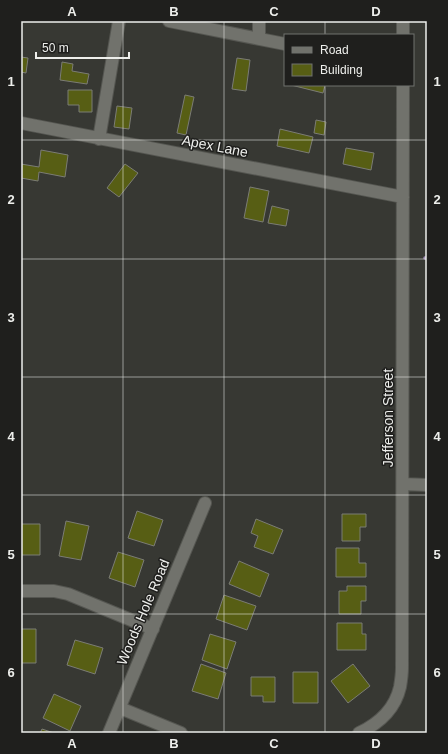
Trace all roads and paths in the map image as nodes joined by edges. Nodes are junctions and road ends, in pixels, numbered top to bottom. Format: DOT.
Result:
graph roads {
  1 [pos="119,21"];
  2 [pos="169,21"];
  3 [pos="260,21"];
  4 [pos="403,21"];
  5 [pos="403,34"];
  6 [pos="259,38"];
  7 [pos="284,44"];
  8 [pos="403,86"];
  9 [pos="21,124"];
  10 [pos="99,139"];
  11 [pos="403,197"];
  12 [pos="403,484"];
  13 [pos="427,485"];
  14 [pos="205,503"];
  15 [pos="21,591"];
  16 [pos="153,629"];
  17 [pos="120,708"];
  18 [pos="110,733"];
  19 [pos="181,733"];
  20 [pos="358,733"];
  1 -- 10 [label="street"];
  2 -- 6 [label="street"];
  3 -- 6 [label="street"];
  4 -- 5 [label="street"];
  6 -- 7 [label="street"];
  8 -- 11 [label="street, Jefferson Street"];
  9 -- 10 [label="street, Apex Lane"];
  10 -- 11 [label="street, Apex Lane"];
  11 -- 12 [label="street, Jefferson Street"];
  12 -- 13 [label="street"];
  12 -- 20 [label="street, Jefferson Street"];
  14 -- 16 [label="street, Woods Hole Road"];
  15 -- 16 [label="street"];
  16 -- 17 [label="street, Woods Hole Road"];
  17 -- 18 [label="street, Woods Hole Road"];
  17 -- 19 [label="street"];
}
